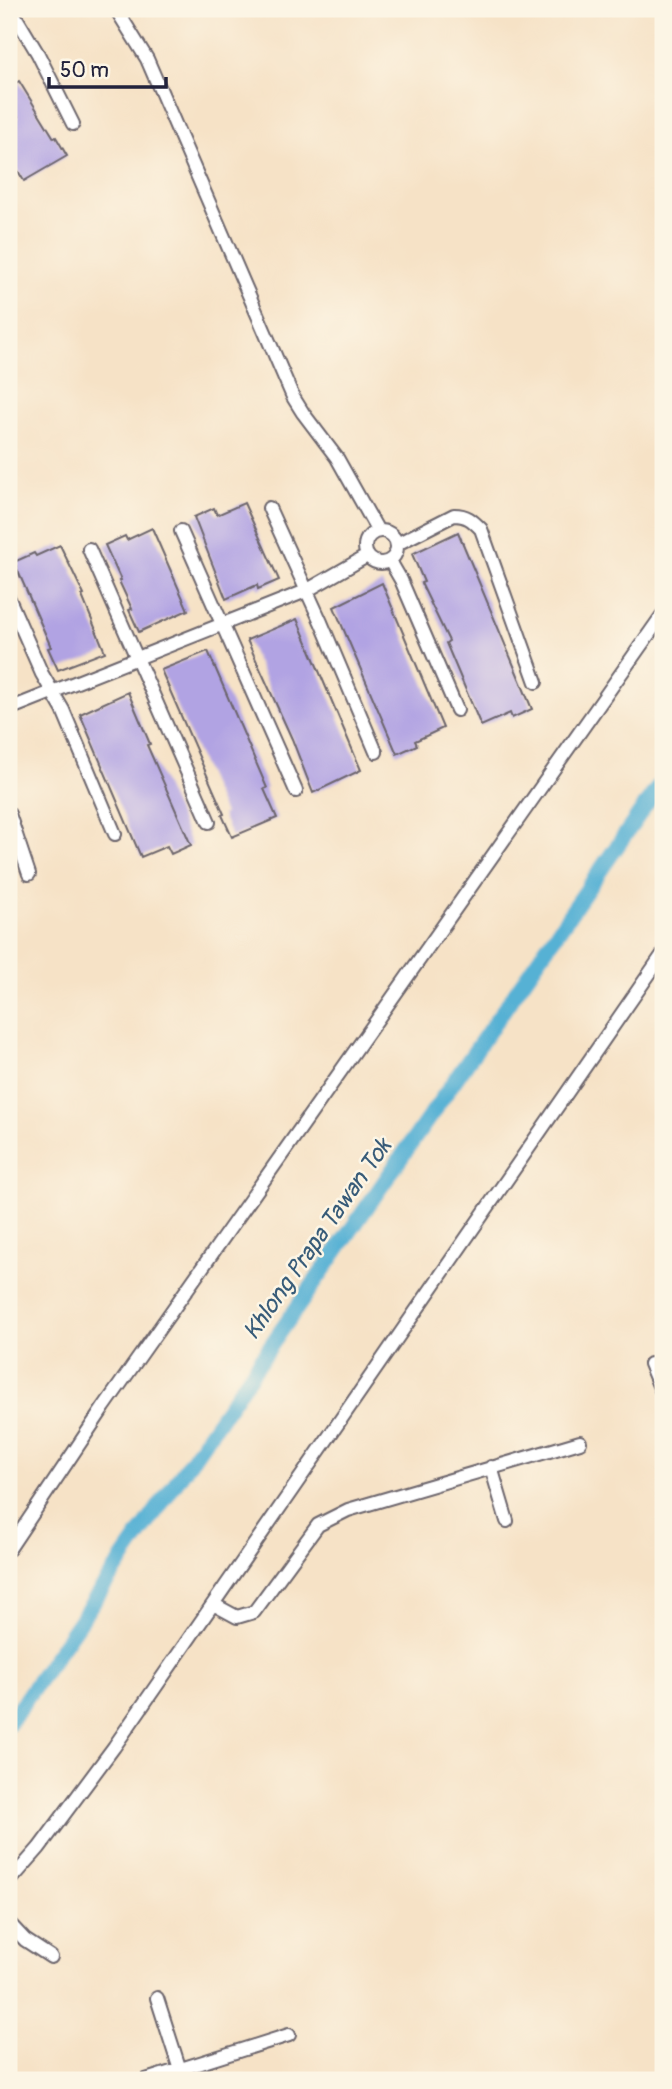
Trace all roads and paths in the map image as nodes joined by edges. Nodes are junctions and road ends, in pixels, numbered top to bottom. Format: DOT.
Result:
graph roads {
  1 [pos="11,9"];
  2 [pos="116,9"];
  3 [pos="73,124"];
  4 [pos="269,508"];
  5 [pos="181,531"];
  6 [pos="378,531"];
  7 [pos="397,544"];
  8 [pos="89,549"];
  9 [pos="367,556"];
  10 [pos="390,561"];
  11 [pos="306,591"];
  12 [pos="9,599"];
  13 [pos="663,614"];
  14 [pos="222,625"];
  15 [pos="138,658"];
  16 [pos="536,682"];
  17 [pos="53,693"];
  18 [pos="9,709"];
  19 [pos="457,710"];
  20 [pos="376,752"];
  21 [pos="296,791"];
  22 [pos="9,814"];
  23 [pos="209,822"];
  24 [pos="115,834"];
  25 [pos="29,874"];
  26 [pos="663,954"];
  27 [pos="650,1364"];
  28 [pos="663,1395"];
  29 [pos="580,1442"];
  30 [pos="491,1467"];
  31 [pos="507,1521"];
  32 [pos="14,1532"];
  33 [pos="9,1549"];
  34 [pos="213,1604"];
  35 [pos="9,1882"];
  36 [pos="9,1923"];
  37 [pos="51,1957"];
  38 [pos="157,1998"];
  39 [pos="289,2035"];
  40 [pos="180,2070"];
  41 [pos="146,2080"];
  1 -- 3 [label="street"];
  2 -- 6 [label="street"];
  4 -- 11 [label="street"];
  5 -- 14 [label="street"];
  6 -- 7 [label="street"];
  6 -- 9 [label="street"];
  7 -- 10 [label="street"];
  7 -- 16 [label="street"];
  8 -- 15 [label="street"];
  9 -- 10 [label="street"];
  9 -- 11 [label="street"];
  10 -- 19 [label="street"];
  11 -- 14 [label="street"];
  11 -- 20 [label="street"];
  12 -- 17 [label="street"];
  13 -- 32 [label="street"];
  14 -- 15 [label="street"];
  14 -- 21 [label="street"];
  15 -- 17 [label="street"];
  15 -- 23 [label="street"];
  17 -- 18 [label="street"];
  17 -- 24 [label="street"];
  22 -- 25 [label="street"];
  26 -- 34 [label="street"];
  27 -- 28 [label="street"];
  29 -- 30 [label="street"];
  30 -- 31 [label="street"];
  30 -- 34 [label="street"];
  32 -- 33 [label="street"];
  34 -- 35 [label="street"];
  36 -- 37 [label="street"];
  38 -- 40 [label="street"];
  39 -- 40 [label="street"];
  40 -- 41 [label="street"];
}
